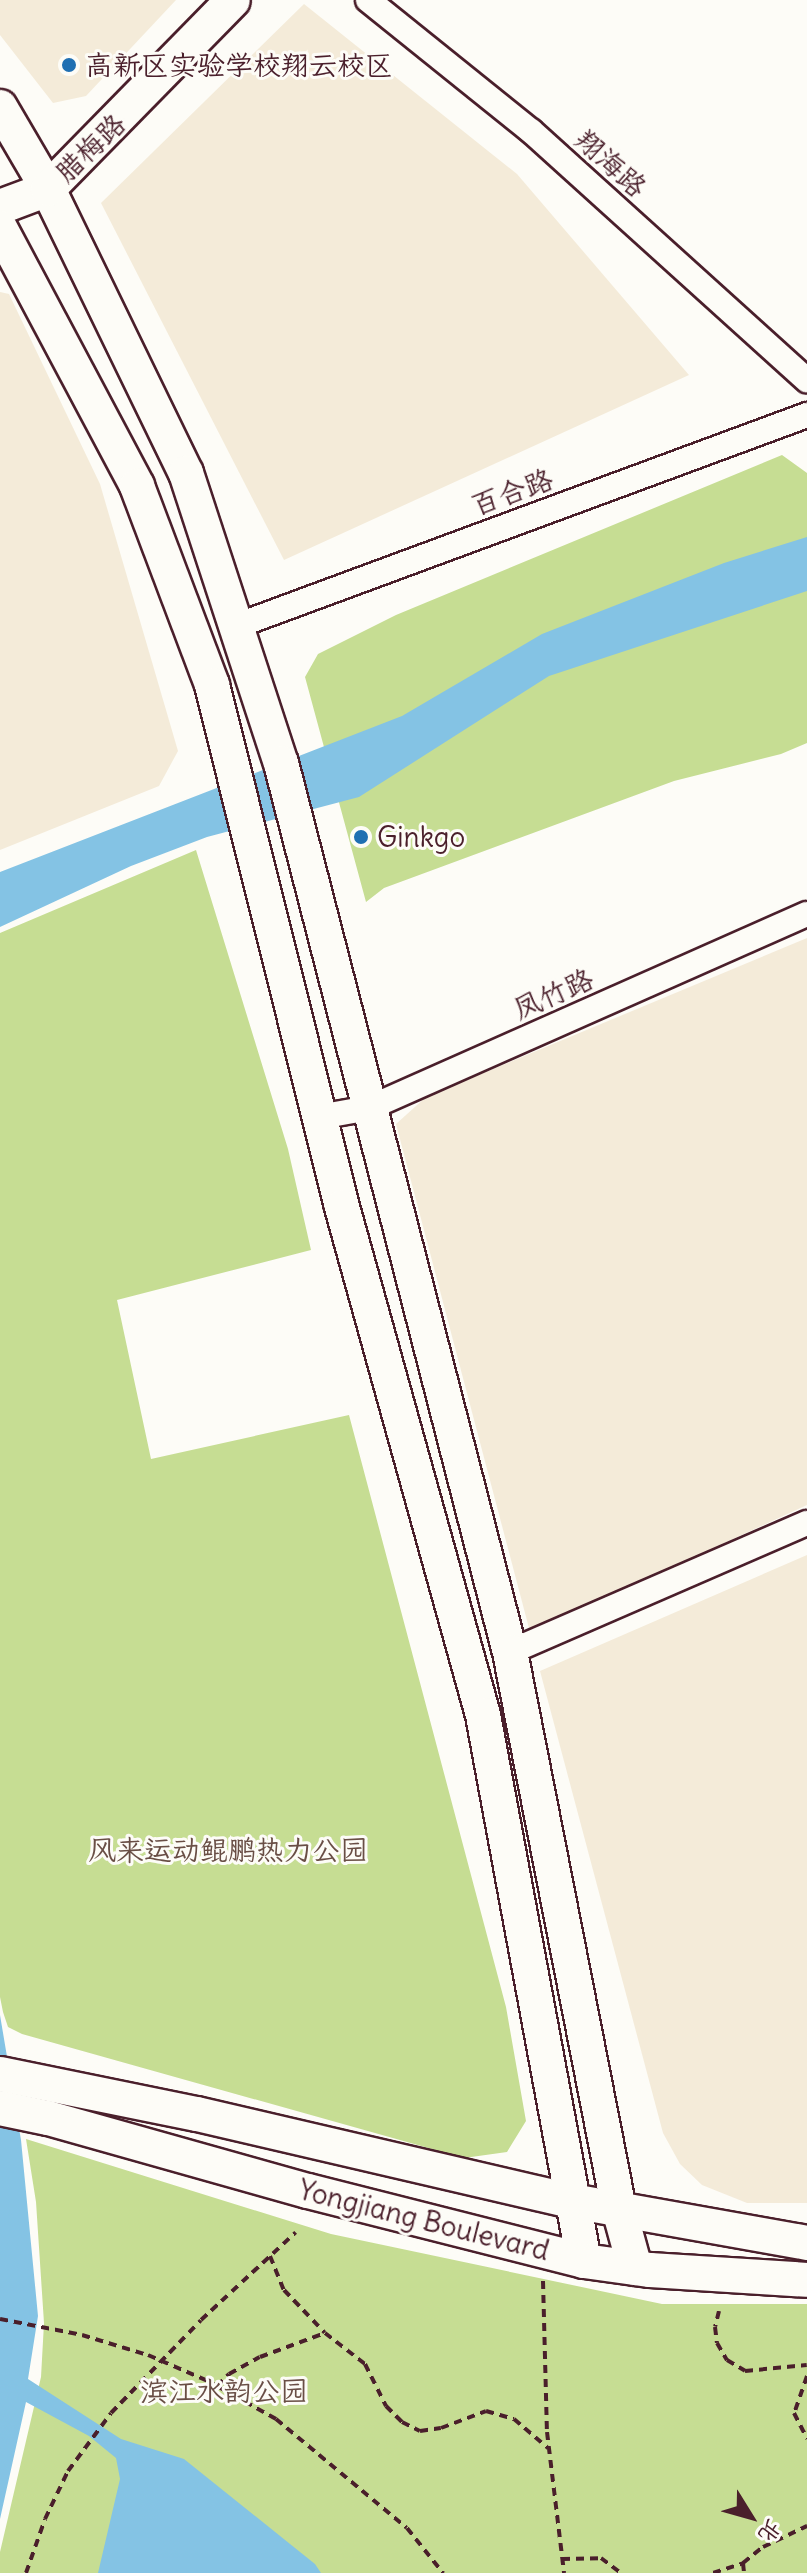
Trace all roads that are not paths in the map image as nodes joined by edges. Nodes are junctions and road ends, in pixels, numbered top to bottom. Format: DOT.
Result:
graph roads {
  1 [pos="233,0"];
  2 [pos="368,0"];
  3 [pos="0,107"];
  4 [pos="48,189"];
  5 [pos="0,225"];
  6 [pos="807,380"];
  7 [pos="807,415"];
  8 [pos="239,625"];
  9 [pos="807,914"];
  10 [pos="369,1108"];
  11 [pos="319,1117"];
  12 [pos="807,1523"];
  13 [pos="510,1652"];
  14 [pos="0,2074"];
  15 [pos="0,2108"];
  16 [pos="572,2201"];
  17 [pos="619,2209"];
  18 [pos="807,2243"];
  19 [pos="584,2261"];
  20 [pos="635,2268"];
  21 [pos="807,2280"];
  1 -- 4 [label="street, 腊梅路"];
  2 -- 6 [label="street, 翔海路"];
  3 -- 4 [label="street"];
  4 -- 5 [label="street, 腊梅路"];
  4 -- 8 [label="street"];
  5 -- 11 [label="street"];
  7 -- 8 [label="street, 百合路"];
  8 -- 10 [label="street"];
  9 -- 10 [label="street, 凤竹路"];
  10 -- 11 [label="street, 凤竹路"];
  10 -- 13 [label="street"];
  11 -- 16 [label="street"];
  12 -- 13 [label="street"];
  13 -- 17 [label="street"];
  14 -- 16 [label="street, Yongjiang Boulevard"];
  15 -- 19 [label="street, Yongjiang Boulevard"];
  16 -- 17 [label="street, Yongjiang Boulevard"];
  16 -- 19 [label="street"];
  17 -- 18 [label="street, Yongjiang Boulevard"];
  17 -- 20 [label="street"];
  19 -- 20 [label="street, Yongjiang Boulevard"];
  20 -- 21 [label="street, Yongjiang Boulevard"];
}
